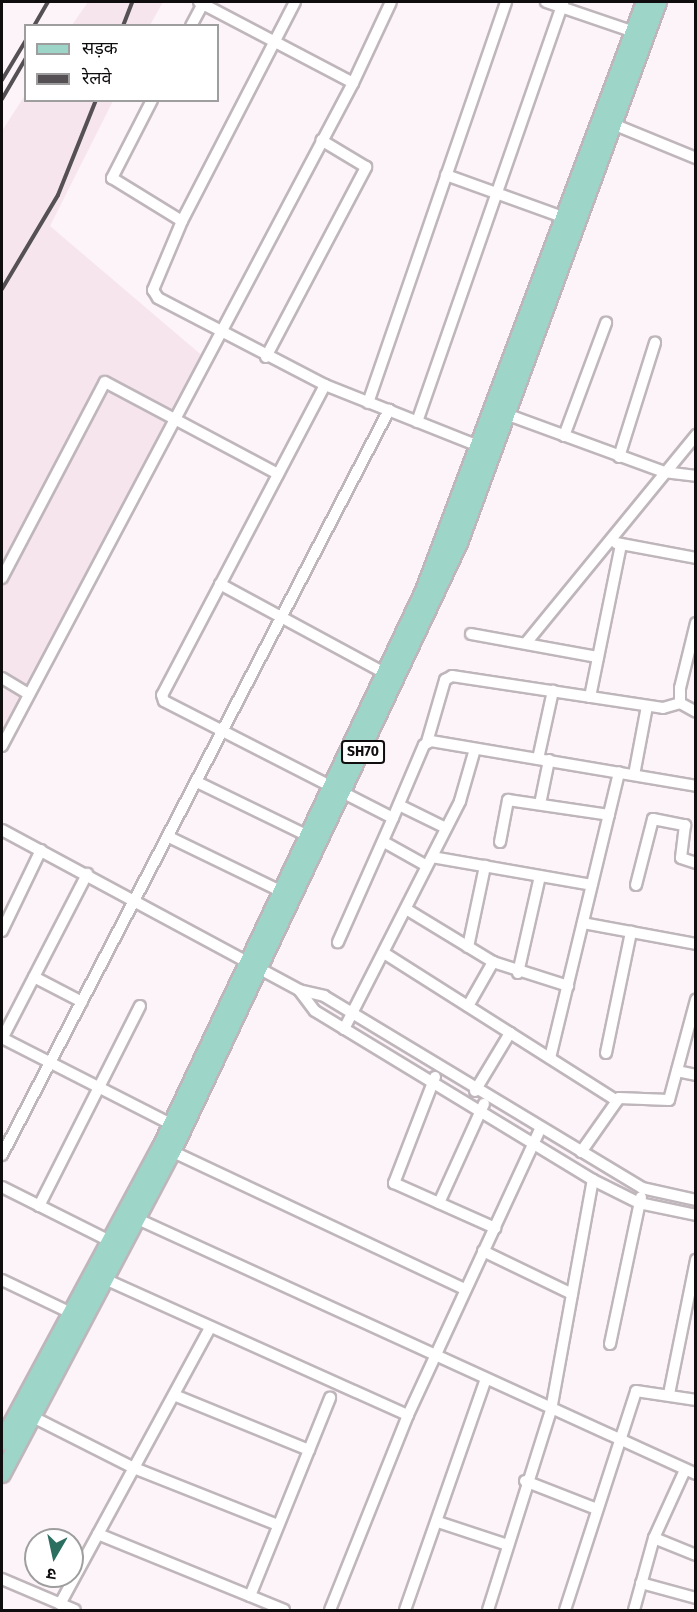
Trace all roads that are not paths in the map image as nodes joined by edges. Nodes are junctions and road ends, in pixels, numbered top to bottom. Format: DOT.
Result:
graph roads {
  1 [pos="201,2"];
  2 [pos="295,2"];
  3 [pos="392,2"];
  4 [pos="506,2"];
  5 [pos="546,2"];
  6 [pos="645,2"];
  7 [pos="658,2"];
  8 [pos="562,5"];
  9 [pos="192,24"];
  10 [pos="640,34"];
  11 [pos="273,42"];
  12 [pos="353,83"];
  13 [pos="151,102"];
  14 [pos="613,124"];
  15 [pos="321,140"];
  16 [pos="696,158"];
  17 [pos="446,175"];
  18 [pos="495,194"];
  19 [pos="571,220"];
  20 [pos="182,221"];
  21 [pos="606,323"];
  22 [pos="218,330"];
  23 [pos="655,343"];
  24 [pos="266,357"];
  25 [pos="325,385"];
  26 [pos="368,403"];
  27 [pos="389,411"];
  28 [pos="500,412"];
  29 [pos="172,419"];
  30 [pos="417,422"];
  31 [pos="696,435"];
  32 [pos="564,436"];
  33 [pos="486,449"];
  34 [pos="619,457"];
  35 [pos="664,472"];
  36 [pos="278,474"];
  37 [pos="696,476"];
  38 [pos="607,541"];
  39 [pos="621,544"];
  40 [pos="696,558"];
  41 [pos="2,578"];
  42 [pos="220,584"];
  43 [pos="281,616"];
  44 [pos="695,626"];
  45 [pos="471,634"];
  46 [pos="526,643"];
  47 [pos="598,657"];
  48 [pos="392,677"];
  49 [pos="2,678"];
  50 [pos="553,691"];
  51 [pos="29,694"];
  52 [pos="590,697"];
  53 [pos="680,703"];
  54 [pos="646,705"];
  55 [pos="696,712"];
  56 [pos="220,731"];
  57 [pos="427,742"];
  58 [pos="2,746"];
  59 [pos="475,749"];
  60 [pos="543,760"];
  61 [pos="619,772"];
  62 [pos="634,774"];
  63 [pos="197,782"];
  64 [pos="696,786"];
  65 [pos="339,788"];
  66 [pos="399,804"];
  67 [pos="540,804"];
  68 [pos="609,815"];
  69 [pos="393,818"];
  70 [pos="446,828"];
  71 [pos="2,830"];
  72 [pos="308,836"];
  73 [pos="171,838"];
  74 [pos="384,842"];
  75 [pos="501,842"];
  76 [pos="41,850"];
  77 [pos="430,861"];
  78 [pos="696,863"];
  79 [pos="485,866"];
  80 [pos="87,874"];
  81 [pos="540,876"];
  82 [pos="592,885"];
  83 [pos="636,885"];
  84 [pos="287,894"];
  85 [pos="137,901"];
  86 [pos="406,909"];
  87 [pos="584,923"];
  88 [pos="2,931"];
  89 [pos="632,932"];
  90 [pos="338,942"];
  91 [pos="696,944"];
  92 [pos="468,947"];
  93 [pos="384,953"];
  94 [pos="493,962"];
  95 [pos="254,963"];
  96 [pos="518,973"];
  97 [pos="34,977"];
  98 [pos="568,986"];
  99 [pos="299,990"];
  100 [pos="82,1002"];
  101 [pos="695,1002"];
  102 [pos="140,1006"];
  103 [pos="468,1006"];
  104 [pos="353,1014"];
  105 [pos="344,1029"];
  106 [pos="510,1033"];
  107 [pos="2,1038"];
  108 [pos="606,1053"];
  109 [pos="550,1058"];
  110 [pos="49,1063"];
  111 [pos="439,1068"];
  112 [pos="676,1071"];
  113 [pos="696,1075"];
  114 [pos="433,1081"];
  115 [pos="99,1088"];
  116 [pos="475,1091"];
  117 [pos="488,1098"];
  118 [pos="617,1101"];
  119 [pos="481,1110"];
  120 [pos="177,1128"];
  121 [pos="540,1129"];
  122 [pos="534,1143"];
  123 [pos="167,1149"];
  124 [pos="581,1152"];
  125 [pos="2,1155"];
  126 [pos="593,1180"];
  127 [pos="2,1187"];
  128 [pos="642,1188"];
  129 [pos="696,1200"];
  130 [pos="439,1203"];
  131 [pos="639,1203"];
  132 [pos="39,1206"];
  133 [pos="696,1215"];
  134 [pos="132,1216"];
  135 [pos="495,1228"];
  136 [pos="118,1245"];
  137 [pos="483,1251"];
  138 [pos="696,1260"];
  139 [pos="2,1280"];
  140 [pos="107,1280"];
  141 [pos="464,1289"];
  142 [pos="572,1294"];
  143 [pos="80,1318"];
  144 [pos="210,1328"];
  145 [pos="610,1344"];
  146 [pos="434,1358"];
  147 [pos="485,1381"];
  148 [pos="669,1394"];
  149 [pos="174,1395"];
  150 [pos="330,1398"];
  151 [pos="696,1400"];
  152 [pos="551,1410"];
  153 [pos="26,1413"];
  154 [pos="408,1415"];
  155 [pos="621,1441"];
  156 [pos="2,1442"];
  157 [pos="309,1450"];
  158 [pos="134,1468"];
  159 [pos="690,1472"];
  160 [pos="2,1474"];
  161 [pos="525,1481"];
  162 [pos="597,1509"];
  163 [pos="438,1522"];
  164 [pos="278,1526"];
  165 [pos="98,1534"];
  166 [pos="654,1538"];
  167 [pos="506,1544"];
  168 [pos="695,1555"];
  169 [pos="2,1580"];
  170 [pos="640,1583"];
  171 [pos="250,1596"];
  172 [pos="696,1598"];
  173 [pos="60,1604"];
  174 [pos="75,1611"];
  175 [pos="284,1611"];
  176 [pos="330,1611"];
  177 [pos="405,1611"];
  178 [pos="488,1611"];
  179 [pos="565,1611"];
  180 [pos="634,1611"];
  1 -- 9 [label="street"];
  1 -- 11 [label="street"];
  2 -- 11 [label="street"];
  3 -- 12 [label="street"];
  4 -- 17 [label="street"];
  5 -- 8 [label="street"];
  6 -- 10 [label="main road, SH70"];
  7 -- 10 [label="main road, SH70"];
  8 -- 10 [label="street"];
  8 -- 18 [label="street"];
  10 -- 14 [label="main road, SH70"];
  10 -- 19 [label="main road, SH70"];
  11 -- 12 [label="street"];
  11 -- 20 [label="street"];
  12 -- 15 [label="street"];
  13 -- 20 [label="street"];
  14 -- 16 [label="street"];
  14 -- 19 [label="main road, SH70"];
  15 -- 22 [label="street"];
  15 -- 24 [label="street"];
  17 -- 18 [label="street"];
  17 -- 26 [label="street"];
  18 -- 19 [label="street"];
  18 -- 30 [label="street"];
  19 -- 28 [label="main road, SH70"];
  20 -- 22 [label="street"];
  21 -- 32 [label="street"];
  22 -- 24 [label="street"];
  22 -- 29 [label="street"];
  23 -- 34 [label="street"];
  24 -- 25 [label="street"];
  25 -- 26 [label="street"];
  25 -- 36 [label="street"];
  26 -- 27 [label="street"];
  27 -- 30 [label="street"];
  27 -- 43 [label="street"];
  28 -- 32 [label="street"];
  28 -- 33 [label="main road, SH70"];
  29 -- 36 [label="street"];
  29 -- 41 [label="street"];
  29 -- 51 [label="street"];
  30 -- 33 [label="street"];
  31 -- 35 [label="street"];
  32 -- 34 [label="street"];
  33 -- 48 [label="main road, SH70"];
  34 -- 35 [label="street"];
  35 -- 37 [label="street"];
  35 -- 38 [label="street"];
  36 -- 42 [label="street"];
  38 -- 39 [label="street"];
  38 -- 46 [label="street"];
  39 -- 40 [label="street"];
  39 -- 47 [label="street"];
  42 -- 43 [label="street"];
  42 -- 56 [label="street"];
  43 -- 48 [label="street"];
  43 -- 56 [label="street"];
  44 -- 53 [label="street"];
  45 -- 46 [label="street"];
  46 -- 47 [label="street"];
  47 -- 52 [label="street"];
  48 -- 65 [label="main road, SH70"];
  49 -- 51 [label="street"];
  50 -- 52 [label="street"];
  50 -- 57 [label="street"];
  50 -- 60 [label="street"];
  51 -- 58 [label="street"];
  52 -- 54 [label="street"];
  53 -- 54 [label="street"];
  53 -- 55 [label="street"];
  54 -- 62 [label="street"];
  56 -- 63 [label="street"];
  56 -- 65 [label="street"];
  57 -- 59 [label="street"];
  57 -- 66 [label="street"];
  59 -- 60 [label="street"];
  59 -- 70 [label="street"];
  60 -- 61 [label="street"];
  60 -- 67 [label="street"];
  61 -- 62 [label="street"];
  61 -- 68 [label="street"];
  62 -- 64 [label="street"];
  63 -- 72 [label="street"];
  63 -- 73 [label="street"];
  65 -- 69 [label="street"];
  65 -- 72 [label="main road, SH70"];
  65 -- 84 [label="main road, SH70"];
  66 -- 69 [label="street"];
  66 -- 70 [label="street"];
  67 -- 68 [label="street"];
  67 -- 75 [label="street"];
  68 -- 82 [label="street"];
  69 -- 74 [label="street"];
  70 -- 77 [label="street"];
  71 -- 76 [label="street"];
  72 -- 84 [label="main road, SH70"];
  73 -- 84 [label="street"];
  73 -- 85 [label="street"];
  74 -- 77 [label="street"];
  74 -- 90 [label="street"];
  76 -- 80 [label="street"];
  76 -- 88 [label="street"];
  77 -- 79 [label="street"];
  77 -- 86 [label="street"];
  78 -- 83 [label="street"];
  79 -- 81 [label="street"];
  79 -- 92 [label="street"];
  80 -- 85 [label="street"];
  80 -- 97 [label="street"];
  81 -- 82 [label="street"];
  81 -- 96 [label="street"];
  82 -- 87 [label="street"];
  84 -- 95 [label="main road, SH70"];
  85 -- 95 [label="street"];
  85 -- 100 [label="street"];
  86 -- 92 [label="street"];
  86 -- 93 [label="street"];
  87 -- 89 [label="street"];
  87 -- 98 [label="street"];
  89 -- 91 [label="street"];
  89 -- 108 [label="street"];
  92 -- 94 [label="street"];
  93 -- 103 [label="street"];
  93 -- 104 [label="street"];
  94 -- 96 [label="street"];
  94 -- 103 [label="street"];
  95 -- 99 [label="street"];
  95 -- 120 [label="main road, SH70"];
  96 -- 98 [label="street"];
  97 -- 100 [label="street"];
  97 -- 107 [label="street"];
  98 -- 109 [label="street"];
  99 -- 104 [label="street"];
  99 -- 105 [label="street"];
  100 -- 110 [label="street"];
  101 -- 112 [label="street"];
  102 -- 115 [label="street"];
  103 -- 106 [label="street"];
  104 -- 105 [label="street"];
  104 -- 111 [label="street"];
  105 -- 114 [label="street"];
  106 -- 109 [label="street"];
  106 -- 116 [label="street"];
  107 -- 110 [label="street"];
  109 -- 118 [label="street"];
  110 -- 115 [label="street"];
  110 -- 125 [label="street"];
  111 -- 114 [label="street"];
  111 -- 116 [label="street"];
  112 -- 113 [label="street"];
  112 -- 118 [label="street"];
  114 -- 119 [label="street"];
  114 -- 130 [label="street"];
  115 -- 120 [label="street"];
  115 -- 132 [label="street"];
  116 -- 117 [label="street"];
  117 -- 119 [label="street"];
  117 -- 121 [label="street"];
  118 -- 124 [label="street"];
  119 -- 122 [label="street"];
  119 -- 130 [label="street"];
  120 -- 123 [label="main road, SH70"];
  121 -- 122 [label="street"];
  121 -- 124 [label="street"];
  122 -- 126 [label="street"];
  122 -- 135 [label="street"];
  123 -- 134 [label="main road, SH70"];
  123 -- 141 [label="street"];
  124 -- 128 [label="street"];
  126 -- 131 [label="street"];
  126 -- 142 [label="street"];
  127 -- 132 [label="street"];
  128 -- 129 [label="street"];
  128 -- 131 [label="street"];
  130 -- 135 [label="street"];
  131 -- 133 [label="street"];
  131 -- 145 [label="street"];
  132 -- 136 [label="street"];
  134 -- 136 [label="main road, SH70"];
  134 -- 146 [label="street"];
  135 -- 137 [label="street"];
  136 -- 140 [label="main road, SH70"];
  136 -- 143 [label="main road, SH70"];
  137 -- 141 [label="street"];
  137 -- 142 [label="street"];
  138 -- 148 [label="street"];
  139 -- 143 [label="street"];
  140 -- 143 [label="main road, SH70"];
  140 -- 144 [label="street"];
  141 -- 146 [label="street"];
  142 -- 152 [label="street"];
  143 -- 153 [label="main road, SH70"];
  144 -- 149 [label="street"];
  144 -- 154 [label="street"];
  146 -- 147 [label="street"];
  146 -- 154 [label="street"];
  147 -- 152 [label="street"];
  147 -- 163 [label="street"];
  148 -- 151 [label="street"];
  148 -- 155 [label="street"];
  149 -- 157 [label="street"];
  149 -- 158 [label="street"];
  150 -- 157 [label="street"];
  152 -- 155 [label="street"];
  152 -- 161 [label="street"];
  153 -- 156 [label="main road, SH70"];
  153 -- 158 [label="street"];
  153 -- 160 [label="main road, SH70"];
  154 -- 176 [label="street"];
  155 -- 159 [label="street"];
  155 -- 162 [label="street"];
  157 -- 164 [label="street"];
  158 -- 164 [label="street"];
  158 -- 165 [label="street"];
  159 -- 166 [label="street"];
  161 -- 162 [label="street"];
  161 -- 167 [label="street"];
  162 -- 179 [label="street"];
  163 -- 167 [label="street"];
  163 -- 177 [label="street"];
  164 -- 171 [label="street"];
  165 -- 171 [label="street"];
  165 -- 173 [label="street"];
  166 -- 168 [label="street"];
  166 -- 170 [label="street"];
  167 -- 178 [label="street"];
  169 -- 173 [label="street"];
  170 -- 172 [label="street"];
  170 -- 180 [label="street"];
  171 -- 175 [label="street"];
  173 -- 174 [label="street"];
}
